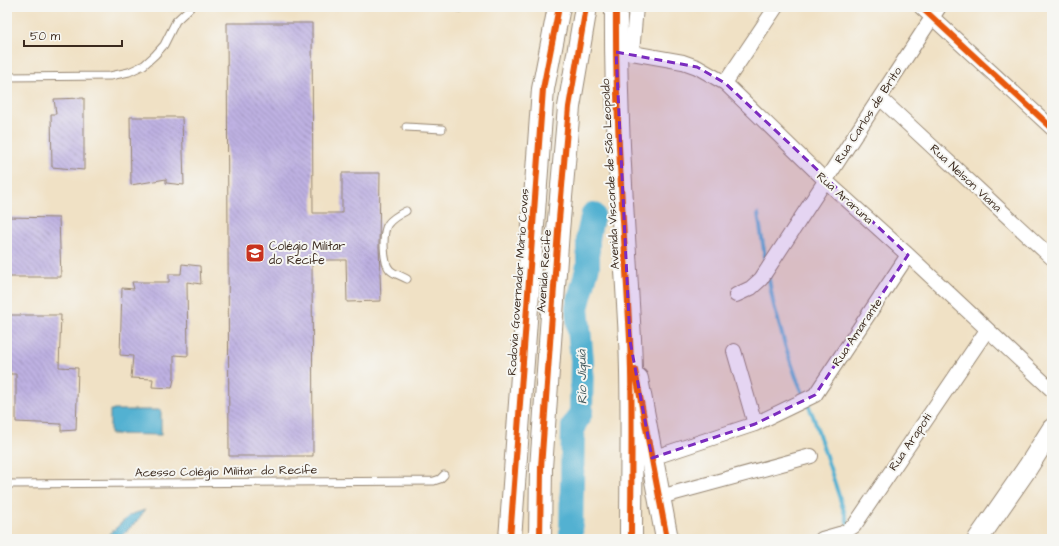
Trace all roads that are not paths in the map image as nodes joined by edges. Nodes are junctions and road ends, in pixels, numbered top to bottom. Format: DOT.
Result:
graph roads {
  1 [pos="191,7"];
  2 [pos="455,7"];
  3 [pos="464,7"];
  4 [pos="586,7"];
  5 [pos="616,7"];
  6 [pos="636,7"];
  7 [pos="776,7"];
  8 [pos="921,7"];
  9 [pos="936,12"];
  10 [pos="556,14"];
  11 [pos="624,52"];
  12 [pos="7,77"];
  13 [pos="725,82"];
  14 [pos="880,98"];
  15 [pos="406,127"];
  16 [pos="1052,128"];
  17 [pos="442,130"];
  18 [pos="826,181"];
  19 [pos="406,211"];
  20 [pos="908,255"];
  21 [pos="1052,258"];
  22 [pos="407,279"];
  23 [pos="736,295"];
  24 [pos="987,330"];
  25 [pos="630,341"];
  26 [pos="734,351"];
  27 [pos="1052,390"];
  28 [pos="755,424"];
  29 [pos="1052,429"];
  30 [pos="811,456"];
  31 [pos="652,458"];
  32 [pos="444,476"];
  33 [pos="7,484"];
  34 [pos="660,497"];
  35 [pos="510,539"];
  36 [pos="540,539"];
  37 [pos="631,539"];
  38 [pos="667,539"];
  39 [pos="822,539"];
  40 [pos="978,539"];
  1 -- 12 [label="lane"];
  2 -- 3 [label="lane"];
  4 -- 36 [label="main road, Avenida Recife"];
  5 -- 11 [label="main road, Avenida Visconde de São Leopoldo"];
  6 -- 11 [label="street"];
  7 -- 13 [label="street"];
  8 -- 9 [label="street"];
  9 -- 14 [label="street, Rua Carlos de Brito"];
  9 -- 16 [label="street"];
  10 -- 35 [label="main road, Rodovia Governador Mário Covas"];
  11 -- 13 [label="street, Rua Araruna"];
  11 -- 25 [label="main road, Avenida Visconde de São Leopoldo"];
  13 -- 18 [label="street, Rua Araruna"];
  14 -- 18 [label="street, Rua Carlos de Brito"];
  14 -- 21 [label="street, Rua Nelson Viana"];
  15 -- 17 [label="lane"];
  18 -- 20 [label="street, Rua Araruna"];
  18 -- 23 [label="street, Rua Carlos de Brito"];
  19 -- 22 [label="lane"];
  20 -- 24 [label="street, Rua Araruna"];
  20 -- 28 [label="street, Rua Amarante"];
  24 -- 27 [label="street, Rua Araruna"];
  24 -- 39 [label="street, Rua Arapoti"];
  25 -- 31 [label="main road, Avenida Visconde de São Leopoldo"];
  25 -- 37 [label="main road, Avenida Visconde de São Leopoldo"];
  26 -- 28 [label="street"];
  28 -- 31 [label="street, Rua Amarante"];
  29 -- 40 [label="street"];
  30 -- 34 [label="street"];
  31 -- 34 [label="main road, Avenida Visconde de São Leopoldo"];
  32 -- 33 [label="lane, Acesso Colégio Militar do Recife"];
  34 -- 38 [label="main road, Avenida Visconde de São Leopoldo"];
}
